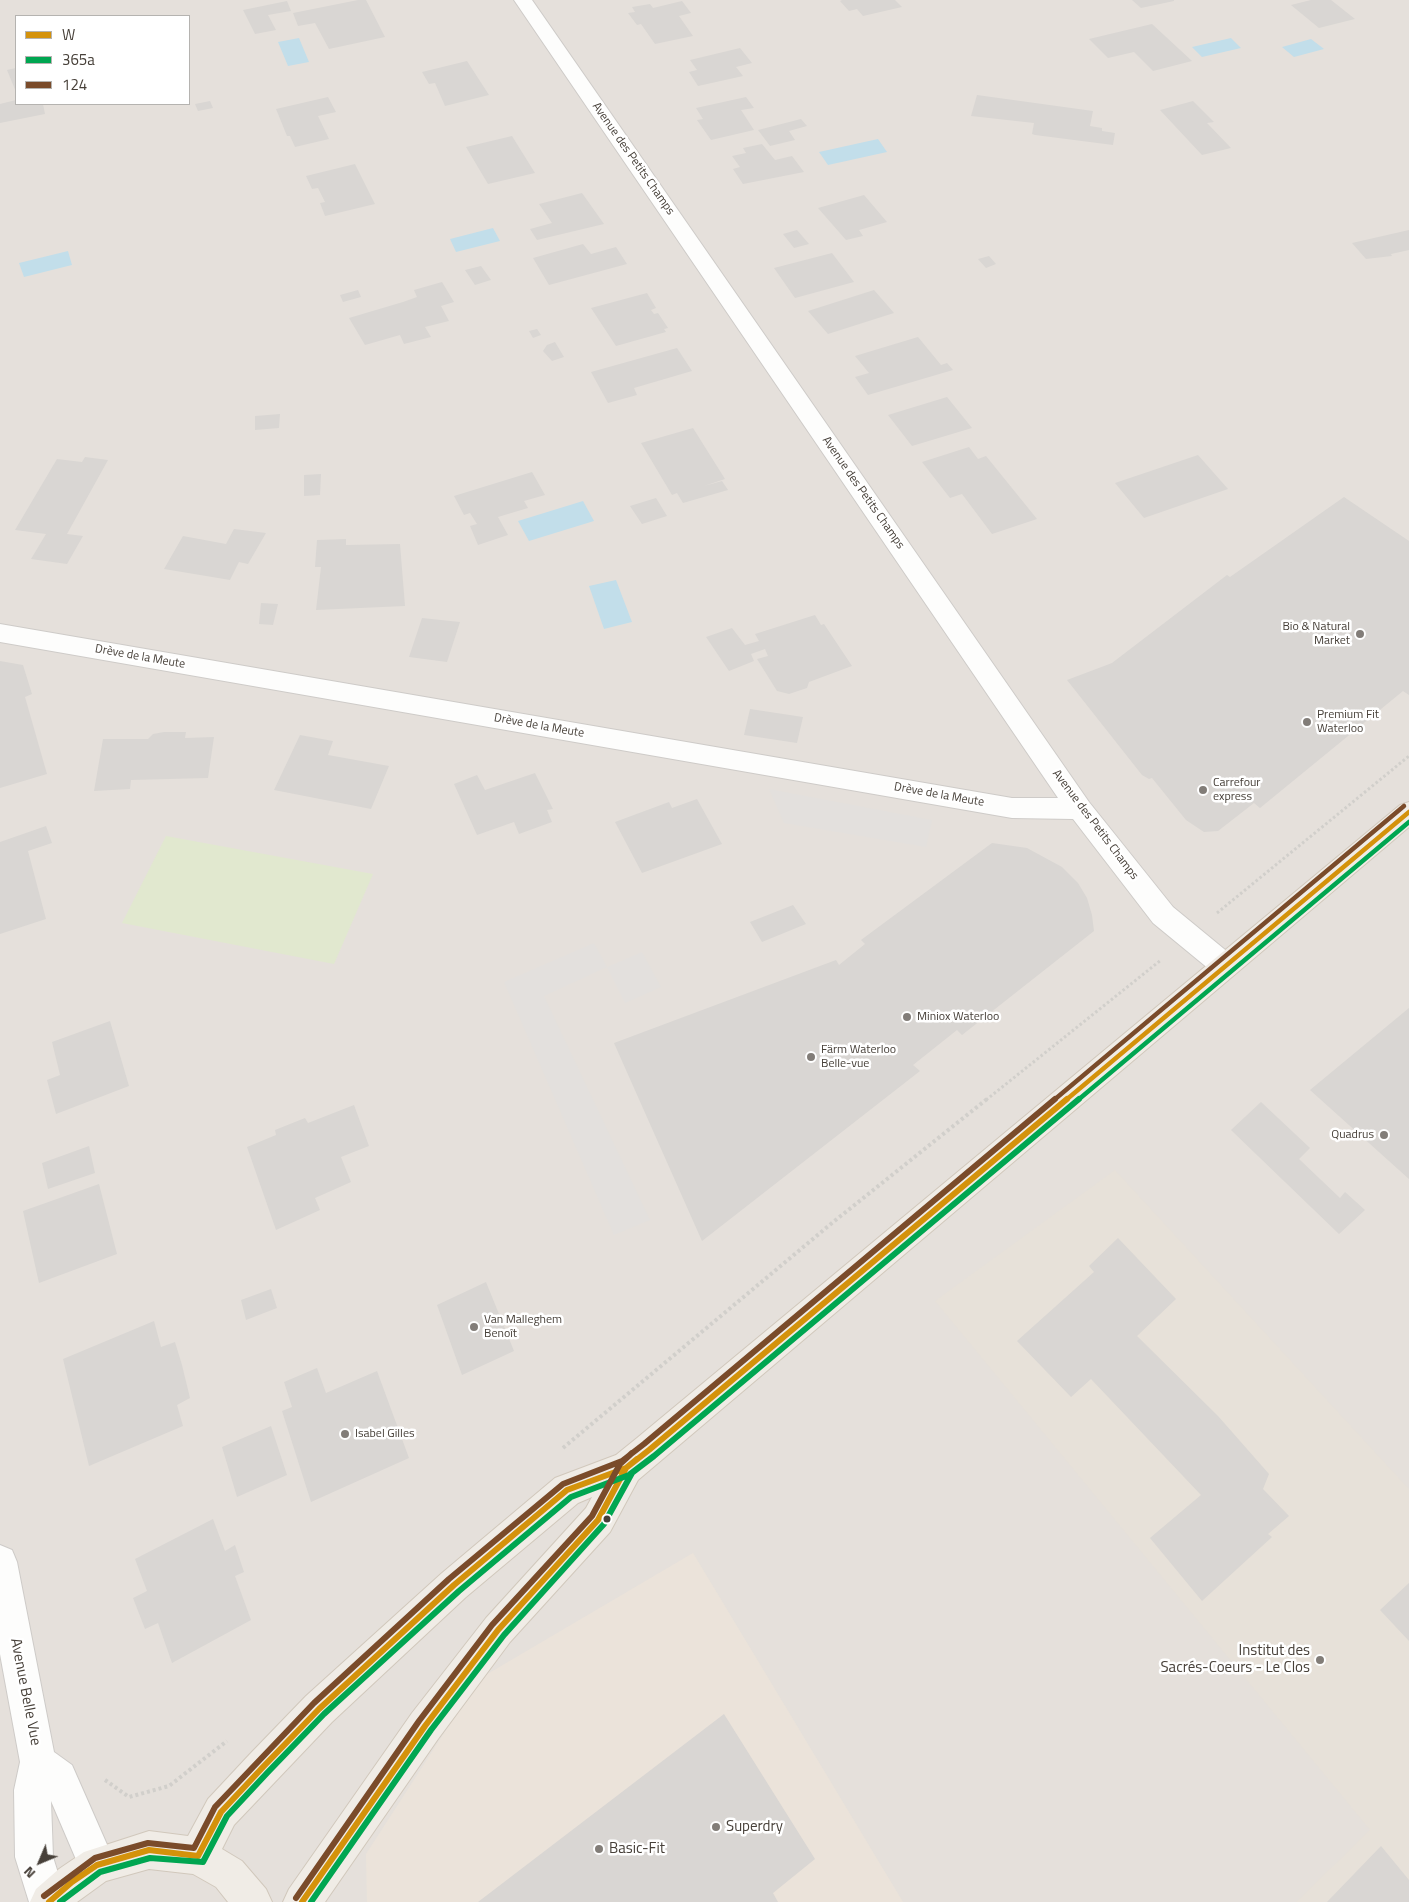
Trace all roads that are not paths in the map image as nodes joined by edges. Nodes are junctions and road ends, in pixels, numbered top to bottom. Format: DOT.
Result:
graph roads {
  1 [pos="523,0"];
  2 [pos="0,633"];
  3 [pos="1080,809"];
  4 [pos="1409,812"];
  5 [pos="1225,966"];
  6 [pos="626,1468"];
  7 [pos="0,1562"];
  8 [pos="38,1762"];
  9 [pos="198,1856"];
  10 [pos="96,1865"];
  11 [pos="49,1902"];
  12 [pos="253,1902"];
  13 [pos="302,1902"];
  1 -- 3 [label="street, Avenue des Petits Champs"];
  2 -- 3 [label="street, Drève de la Meute"];
  3 -- 5 [label="street, Avenue des Petits Champs"];
  4 -- 5 [label="main road"];
  5 -- 6 [label="main road"];
  6 -- 9 [label="main road"];
  6 -- 13 [label="main road"];
  7 -- 8 [label="street, Avenue Belle Vue"];
  8 -- 10 [label="street, Avenue Belle Vue"];
  8 -- 11 [label="street, Avenue Belle Vue"];
  9 -- 10 [label="main road"];
  9 -- 12 [label="main road"];
  10 -- 11 [label="main road"];
}
